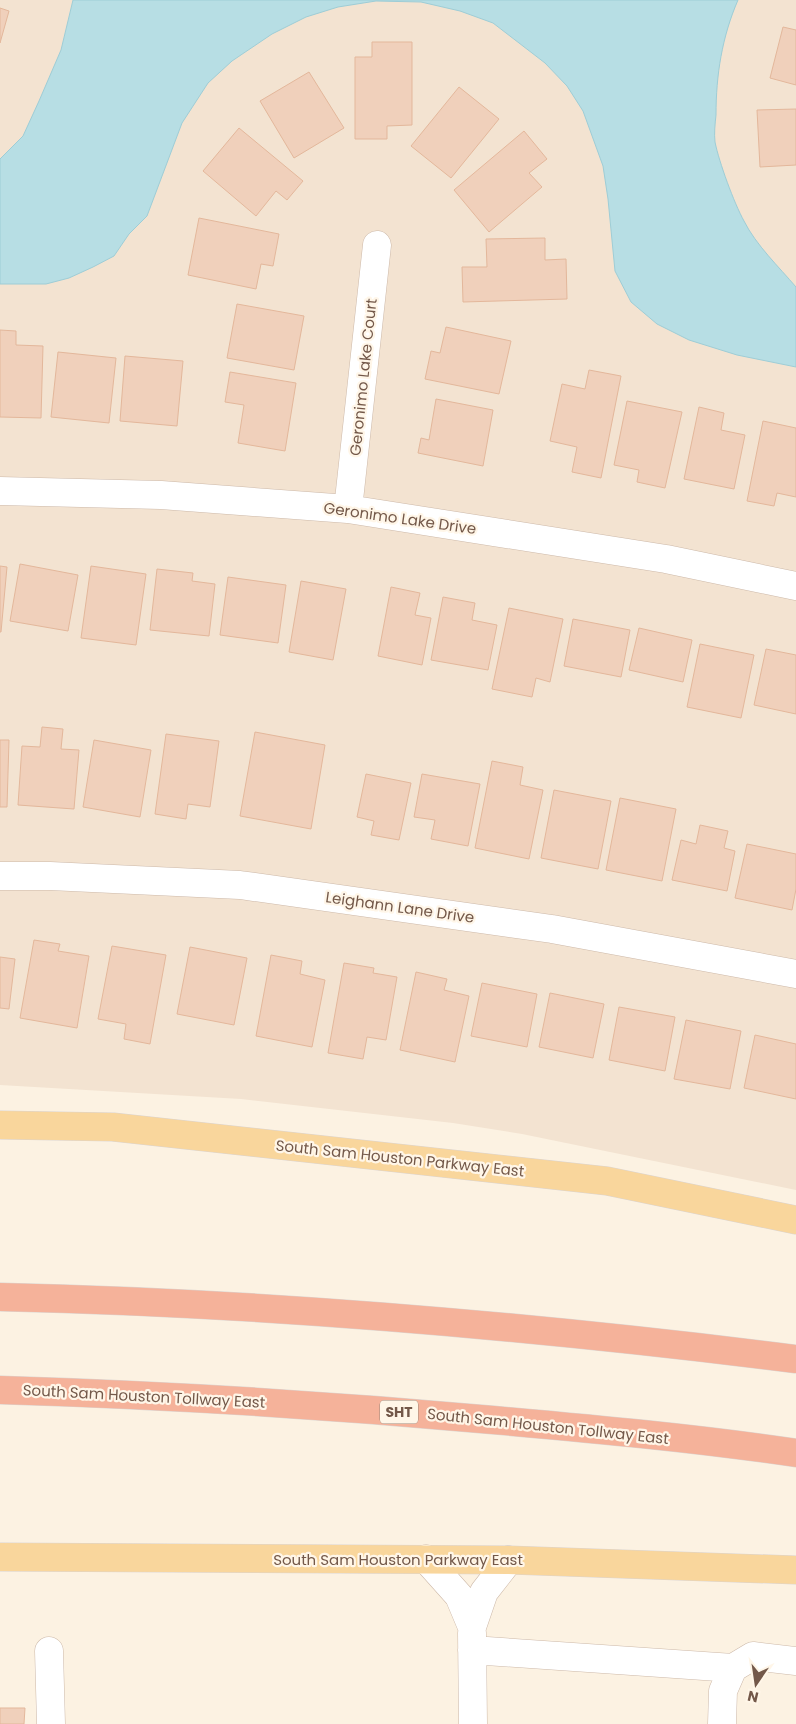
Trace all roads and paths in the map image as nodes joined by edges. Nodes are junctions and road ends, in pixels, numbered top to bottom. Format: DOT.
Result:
graph roads {
  1 [pos="378,245"];
  2 [pos="0,491"];
  3 [pos="348,509"];
  4 [pos="796,586"];
  5 [pos="0,876"];
  6 [pos="796,974"];
  7 [pos="0,1125"];
  8 [pos="796,1220"];
  9 [pos="0,1297"];
  10 [pos="796,1359"];
  11 [pos="0,1390"];
  12 [pos="796,1453"];
  13 [pos="0,1557"];
  14 [pos="426,1559"];
  15 [pos="508,1560"];
  16 [pos="796,1570"];
  17 [pos="472,1638"];
  18 [pos="49,1651"];
  19 [pos="796,1661"];
  20 [pos="733,1668"];
  21 [pos="51,1724"];
  22 [pos="473,1724"];
  23 [pos="722,1724"];
  1 -- 3 [label="street, Geronimo Lake Court"];
  2 -- 3 [label="street, Geronimo Lake Drive"];
  3 -- 4 [label="street, Geronimo Lake Drive"];
  5 -- 6 [label="street, Leighann Lane Drive"];
  7 -- 8 [label="main road, South Sam Houston Parkway East"];
  9 -- 10 [label="highway"];
  11 -- 12 [label="highway, South Sam Houston Tollway East / SHT"];
  13 -- 14 [label="main road, South Sam Houston Parkway East"];
  14 -- 15 [label="main road, South Sam Houston Parkway East"];
  14 -- 17 [label="street"];
  15 -- 16 [label="main road, South Sam Houston Parkway East"];
  15 -- 17 [label="street"];
  17 -- 20 [label="street"];
  17 -- 22 [label="street"];
  18 -- 21 [label="street"];
  19 -- 20 [label="street"];
  20 -- 23 [label="street"];
}
